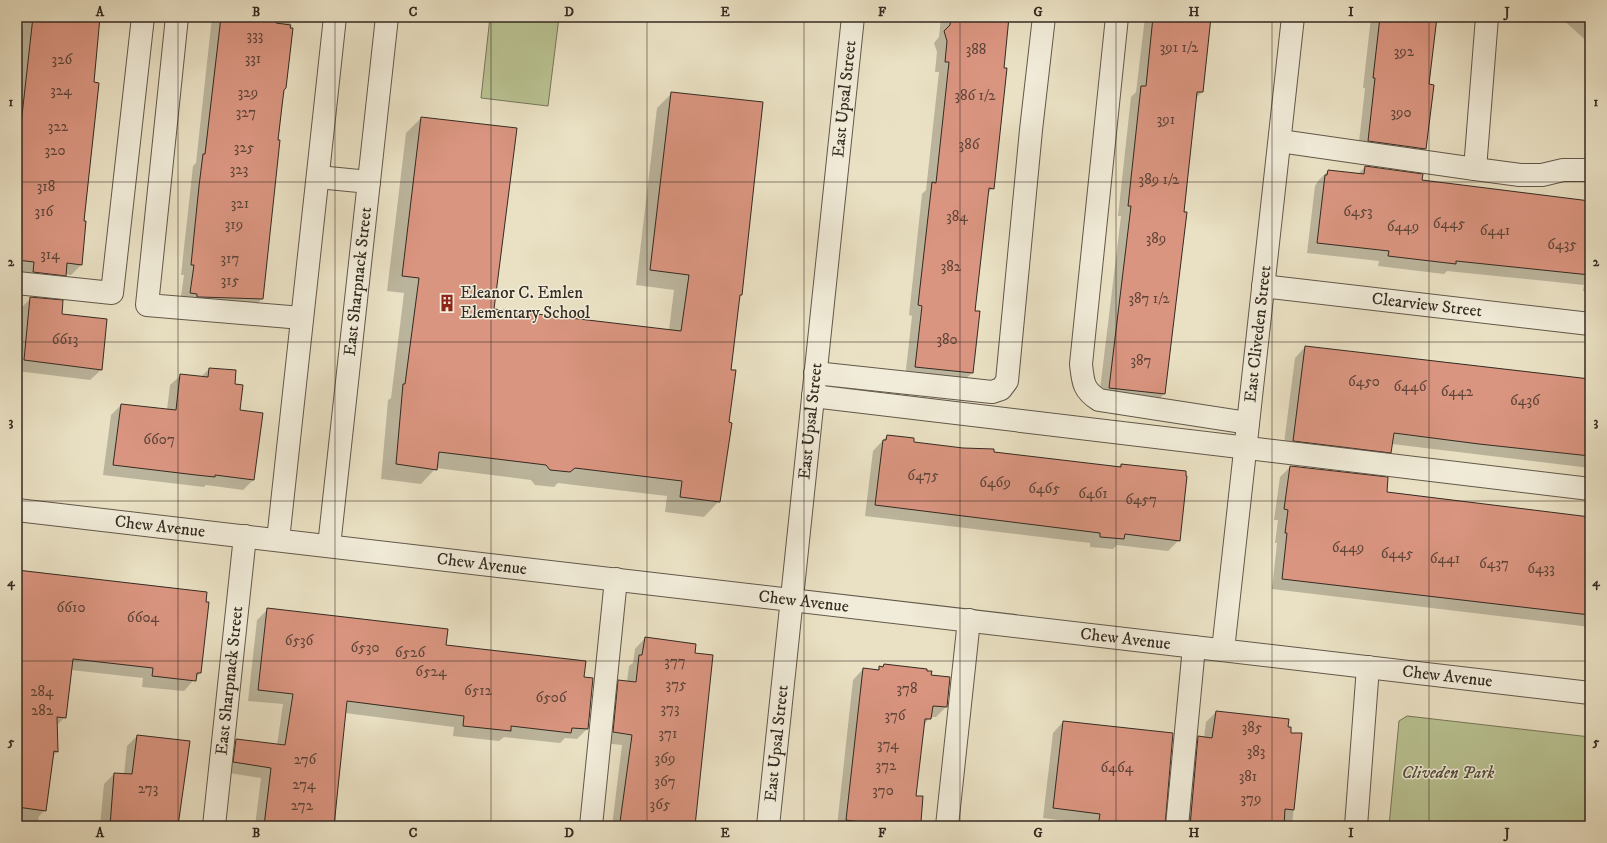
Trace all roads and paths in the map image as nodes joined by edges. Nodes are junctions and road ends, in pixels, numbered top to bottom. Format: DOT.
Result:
graph roads {
  1 [pos="143,17"];
  2 [pos="177,17"];
  3 [pos="336,17"];
  4 [pos="387,17"];
  5 [pos="853,17"];
  6 [pos="1044,17"];
  7 [pos="1117,17"];
  8 [pos="1293,17"];
  9 [pos="1487,17"];
  10 [pos="1280,141"];
  11 [pos="1475,169"];
  12 [pos="1590,170"];
  13 [pos="318,177"];
  14 [pos="369,182"];
  15 [pos="17,283"];
  16 [pos="1263,286"];
  17 [pos="302,318"];
  18 [pos="1590,324"];
  19 [pos="815,373"];
  20 [pos="813,396"];
  21 [pos="1248,423"];
  22 [pos="1245,449"];
  23 [pos="1590,489"];
  24 [pos="17,510"];
  25 [pos="245,536"];
  26 [pos="278,540"];
  27 [pos="329,546"];
  28 [pos="616,579"];
  29 [pos="793,599"];
  30 [pos="969,620"];
  31 [pos="1194,647"];
  32 [pos="1223,650"];
  33 [pos="1368,667"];
  34 [pos="1590,693"];
  35 [pos="214,826"];
  36 [pos="591,826"];
  37 [pos="768,826"];
  38 [pos="947,826"];
  39 [pos="1177,826"];
  40 [pos="1356,826"];
  1 -- 15 [label="street"];
  2 -- 17 [label="street"];
  3 -- 13 [label="street"];
  4 -- 14 [label="street, East Sharpnack Street"];
  5 -- 19 [label="street, East Upsal Street"];
  6 -- 19 [label="street"];
  7 -- 21 [label="street"];
  8 -- 10 [label="street, East Cliveden Street"];
  9 -- 11 [label="street"];
  10 -- 11 [label="street"];
  10 -- 16 [label="street, East Cliveden Street"];
  11 -- 12 [label="street"];
  13 -- 14 [label="street"];
  13 -- 17 [label="street"];
  14 -- 27 [label="street, East Sharpnack Street"];
  16 -- 18 [label="street, Clearview Street"];
  16 -- 21 [label="street, East Cliveden Street"];
  17 -- 26 [label="street"];
  19 -- 20 [label="street, East Upsal Street"];
  20 -- 22 [label="street"];
  20 -- 29 [label="street, East Upsal Street"];
  21 -- 22 [label="street, East Cliveden Street"];
  22 -- 23 [label="street"];
  22 -- 32 [label="street, East Cliveden Street"];
  24 -- 25 [label="street, Chew Avenue"];
  25 -- 26 [label="street, Chew Avenue"];
  25 -- 35 [label="street, East Sharpnack Street"];
  26 -- 27 [label="street, Chew Avenue"];
  27 -- 28 [label="street, Chew Avenue"];
  28 -- 29 [label="street, Chew Avenue"];
  28 -- 36 [label="street"];
  29 -- 30 [label="street, Chew Avenue"];
  29 -- 37 [label="street, East Upsal Street"];
  30 -- 31 [label="street, Chew Avenue"];
  30 -- 38 [label="street"];
  31 -- 32 [label="street, Chew Avenue"];
  31 -- 39 [label="street"];
  32 -- 33 [label="street, Chew Avenue"];
  33 -- 34 [label="street, Chew Avenue"];
  33 -- 40 [label="street"];
}
